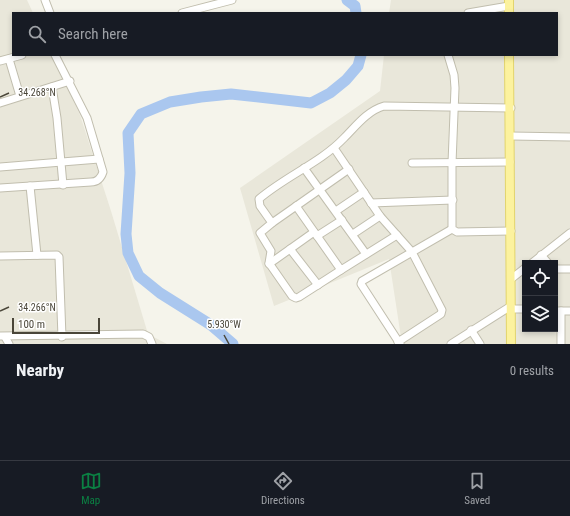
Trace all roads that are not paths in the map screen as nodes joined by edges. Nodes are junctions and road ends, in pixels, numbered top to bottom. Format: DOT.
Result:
graph roads {
  1 [pos="45,0"];
  2 [pos="232,0"];
  3 [pos="509,6"];
  4 [pos="50,12"];
  5 [pos="186,12"];
  6 [pos="474,12"];
  7 [pos="19,56"];
  8 [pos="56,56"];
  9 [pos="448,56"];
  10 [pos="509,56"];
  11 [pos="9,59"];
  12 [pos="0,61"];
  13 [pos="70,81"];
  14 [pos="52,87"];
  15 [pos="20,96"];
  16 [pos="0,103"];
  17 [pos="455,108"];
  18 [pos="511,108"];
  19 [pos="511,136"];
  20 [pos="570,137"];
  21 [pos="334,148"];
  22 [pos="100,159"];
  23 [pos="510,162"];
  24 [pos="61,163"];
  25 [pos="452,163"];
  26 [pos="412,164"];
  27 [pos="0,167"];
  28 [pos="304,168"];
  29 [pos="349,168"];
  30 [pos="63,185"];
  31 [pos="30,186"];
  32 [pos="0,188"];
  33 [pos="319,188"];
  34 [pos="364,192"];
  35 [pos="453,200"];
  36 [pos="371,203"];
  37 [pos="296,206"];
  38 [pos="336,211"];
  39 [pos="380,216"];
  40 [pos="342,220"];
  41 [pos="272,223"];
  42 [pos="452,229"];
  43 [pos="511,231"];
  44 [pos="570,233"];
  45 [pos="315,234"];
  46 [pos="353,234"];
  47 [pos="396,236"];
  48 [pos="290,249"];
  49 [pos="412,252"];
  50 [pos="366,254"];
  51 [pos="37,255"];
  52 [pos="0,256"];
  53 [pos="541,256"];
  54 [pos="536,260"];
  55 [pos="545,260"];
  56 [pos="269,264"];
  57 [pos="558,269"];
  58 [pos="570,269"];
  59 [pos="341,270"];
  60 [pos="522,270"];
  61 [pos="511,279"];
  62 [pos="318,285"];
  63 [pos="511,307"];
  64 [pos="522,309"];
  65 [pos="558,311"];
  66 [pos="570,311"];
  67 [pos="472,330"];
  68 [pos="2,336"];
  69 [pos="62,336"];
  70 [pos="399,343"];
  71 [pos="9,344"];
  72 [pos="152,344"];
  73 [pos="451,344"];
  74 [pos="480,344"];
  75 [pos="511,344"];
  76 [pos="560,344"];
  1 -- 4 [label="street"];
  2 -- 5 [label="street"];
  3 -- 6 [label="street"];
  7 -- 11 [label="street"];
  8 -- 13 [label="street"];
  9 -- 17 [label="street"];
  10 -- 18 [label="main road"];
  11 -- 12 [label="street"];
  11 -- 15 [label="street"];
  13 -- 14 [label="street"];
  13 -- 22 [label="street"];
  14 -- 15 [label="street"];
  14 -- 24 [label="street"];
  15 -- 16 [label="street"];
  17 -- 18 [label="street"];
  17 -- 21 [label="street"];
  17 -- 25 [label="street"];
  18 -- 19 [label="main road"];
  19 -- 20 [label="street"];
  19 -- 23 [label="main road"];
  21 -- 28 [label="street"];
  21 -- 29 [label="street"];
  22 -- 24 [label="street"];
  22 -- 30 [label="street"];
  23 -- 25 [label="street"];
  23 -- 43 [label="main road"];
  24 -- 27 [label="street"];
  24 -- 30 [label="street"];
  25 -- 26 [label="street"];
  25 -- 35 [label="street"];
  28 -- 33 [label="street"];
  28 -- 41 [label="street"];
  29 -- 33 [label="street"];
  29 -- 34 [label="street"];
  30 -- 31 [label="street"];
  31 -- 32 [label="street"];
  31 -- 51 [label="street"];
  33 -- 37 [label="street"];
  33 -- 38 [label="street"];
  34 -- 36 [label="street"];
  34 -- 38 [label="street"];
  35 -- 36 [label="street"];
  35 -- 42 [label="street"];
  36 -- 39 [label="street"];
  37 -- 41 [label="street"];
  37 -- 45 [label="street"];
  38 -- 40 [label="street"];
  39 -- 46 [label="street"];
  39 -- 47 [label="street"];
  40 -- 45 [label="street"];
  40 -- 46 [label="street"];
  41 -- 56 [label="street"];
  42 -- 43 [label="street"];
  42 -- 49 [label="street"];
  43 -- 61 [label="main road"];
  44 -- 53 [label="street"];
  45 -- 48 [label="street"];
  45 -- 59 [label="street"];
  46 -- 50 [label="street"];
  47 -- 49 [label="street"];
  47 -- 50 [label="street"];
  48 -- 56 [label="street"];
  48 -- 62 [label="street"];
  49 -- 70 [label="street"];
  49 -- 70 [label="street"];
  50 -- 59 [label="street"];
  51 -- 52 [label="street"];
  51 -- 69 [label="street"];
  53 -- 54 [label="street"];
  53 -- 55 [label="street"];
  56 -- 62 [label="street"];
  57 -- 58 [label="street"];
  59 -- 62 [label="street"];
  60 -- 61 [label="street"];
  61 -- 63 [label="main road"];
  63 -- 64 [label="street"];
  63 -- 67 [label="street"];
  63 -- 75 [label="main road"];
  65 -- 66 [label="street"];
  65 -- 76 [label="street"];
  67 -- 73 [label="street"];
  67 -- 74 [label="street"];
  68 -- 69 [label="street"];
  68 -- 71 [label="street"];
  69 -- 72 [label="street"];
}
